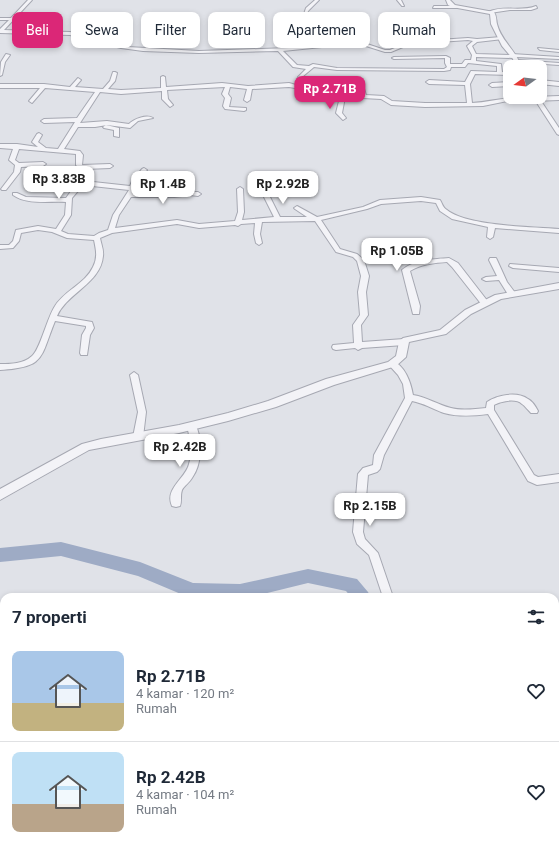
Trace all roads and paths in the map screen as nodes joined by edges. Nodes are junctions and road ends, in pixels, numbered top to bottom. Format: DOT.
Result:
graph roads {
  1 [pos="30,0"];
  2 [pos="317,0"];
  3 [pos="399,0"];
  4 [pos="448,0"];
  5 [pos="403,5"];
  6 [pos="434,7"];
  7 [pos="456,7"];
  8 [pos="536,7"];
  9 [pos="19,12"];
  10 [pos="305,12"];
  11 [pos="490,12"];
  12 [pos="0,19"];
  13 [pos="12,19"];
  14 [pos="1,32"];
  15 [pos="501,38"];
  16 [pos="478,41"];
  17 [pos="540,49"];
  18 [pos="280,50"];
  19 [pos="559,51"];
  20 [pos="8,55"];
  21 [pos="474,55"];
  22 [pos="394,58"];
  23 [pos="559,58"];
  24 [pos="515,60"];
  25 [pos="448,62"];
  26 [pos="470,62"];
  27 [pos="344,63"];
  28 [pos="547,63"];
  29 [pos="559,64"];
  30 [pos="312,66"];
  31 [pos="115,73"];
  32 [pos="500,73"];
  33 [pos="503,73"];
  34 [pos="0,75"];
  35 [pos="163,77"];
  36 [pos="78,80"];
  37 [pos="359,80"];
  38 [pos="429,82"];
  39 [pos="547,83"];
  40 [pos="467,84"];
  41 [pos="503,84"];
  42 [pos="559,84"];
  43 [pos="492,85"];
  44 [pos="0,86"];
  45 [pos="44,86"];
  46 [pos="228,86"];
  47 [pos="298,86"];
  48 [pos="250,88"];
  49 [pos="71,89"];
  50 [pos="165,89"];
  51 [pos="101,91"];
  52 [pos="343,96"];
  53 [pos="364,97"];
  54 [pos="547,98"];
  55 [pos="559,98"];
  56 [pos="247,100"];
  57 [pos="32,101"];
  58 [pos="503,101"];
  59 [pos="541,104"];
  60 [pos="170,105"];
  61 [pos="470,105"];
  62 [pos="244,109"];
  63 [pos="150,118"];
  64 [pos="343,118"];
  65 [pos="44,121"];
  66 [pos="77,123"];
  67 [pos="92,126"];
  68 [pos="559,133"];
  69 [pos="39,134"];
  70 [pos="117,136"];
  71 [pos="0,146"];
  72 [pos="17,146"];
  73 [pos="45,150"];
  74 [pos="60,151"];
  75 [pos="43,164"];
  76 [pos="18,165"];
  77 [pos="110,166"];
  78 [pos="82,168"];
  79 [pos="144,170"];
  80 [pos="39,177"];
  81 [pos="82,180"];
  82 [pos="176,182"];
  83 [pos="4,189"];
  84 [pos="240,189"];
  85 [pos="131,192"];
  86 [pos="15,194"];
  87 [pos="182,194"];
  88 [pos="198,194"];
  89 [pos="267,197"];
  90 [pos="68,200"];
  91 [pos="297,208"];
  92 [pos="276,219"];
  93 [pos="315,219"];
  94 [pos="259,221"];
  95 [pos="238,224"];
  96 [pos="492,226"];
  97 [pos="111,231"];
  98 [pos="559,231"];
  99 [pos="57,232"];
  100 [pos="490,237"];
  101 [pos="96,238"];
  102 [pos="259,244"];
  103 [pos="0,247"];
  104 [pos="493,260"];
  105 [pos="513,266"];
  106 [pos="559,270"];
  107 [pos="502,278"];
  108 [pos="486,279"];
  109 [pos="559,286"];
  110 [pos="512,294"];
  111 [pos="485,303"];
  112 [pos="416,312"];
  113 [pos="53,318"];
  114 [pos="404,342"];
  115 [pos="336,347"];
  116 [pos="358,347"];
  117 [pos="84,353"];
  118 [pos="392,364"];
  119 [pos="0,367"];
  120 [pos="134,375"];
  121 [pos="409,398"];
  122 [pos="490,410"];
  123 [pos="534,412"];
  124 [pos="192,426"];
  125 [pos="138,437"];
  126 [pos="559,478"];
  127 [pos="0,495"];
  128 [pos="176,503"];
  129 [pos="387,593"];
  1 -- 9 [label="street"];
  2 -- 10 [label="street"];
  3 -- 5 [label="street"];
  4 -- 7 [label="street"];
  6 -- 7 [label="street"];
  7 -- 11 [label="street"];
  8 -- 11 [label="street"];
  11 -- 15 [label="street"];
  12 -- 13 [label="street"];
  13 -- 14 [label="street"];
  14 -- 18 [label="street"];
  15 -- 16 [label="street"];
  15 -- 24 [label="street"];
  16 -- 18 [label="street"];
  16 -- 21 [label="street"];
  17 -- 19 [label="street"];
  18 -- 30 [label="street"];
  20 -- 34 [label="street"];
  21 -- 24 [label="street"];
  21 -- 26 [label="street"];
  22 -- 25 [label="street"];
  23 -- 24 [label="street"];
  25 -- 26 [label="street"];
  25 -- 30 [label="street"];
  26 -- 32 [label="street"];
  27 -- 30 [label="street"];
  28 -- 29 [label="street"];
  30 -- 47 [label="street"];
  31 -- 51 [label="street"];
  32 -- 33 [label="street"];
  32 -- 40 [label="street"];
  35 -- 50 [label="street"];
  36 -- 49 [label="street"];
  37 -- 53 [label="street"];
  38 -- 40 [label="street"];
  39 -- 42 [label="street"];
  40 -- 61 [label="street"];
  41 -- 43 [label="street"];
  44 -- 45 [label="street"];
  45 -- 49 [label="street"];
  45 -- 57 [label="street"];
  46 -- 48 [label="street"];
  46 -- 50 [label="street"];
  46 -- 62 [label="street"];
  47 -- 48 [label="street"];
  47 -- 52 [label="street"];
  48 -- 56 [label="street"];
  49 -- 51 [label="street"];
  50 -- 51 [label="street"];
  50 -- 60 [label="street"];
  51 -- 66 [label="street"];
  52 -- 53 [label="street"];
  52 -- 64 [label="street"];
  53 -- 61 [label="street"];
  54 -- 55 [label="street"];
  58 -- 61 [label="street"];
  59 -- 68 [label="street"];
  63 -- 67 [label="street"];
  65 -- 66 [label="street"];
  66 -- 67 [label="street"];
  66 -- 74 [label="street"];
  67 -- 70 [label="street"];
  69 -- 73 [label="street"];
  71 -- 72 [label="street"];
  72 -- 73 [label="street"];
  72 -- 76 [label="street"];
  73 -- 74 [label="street"];
  74 -- 78 [label="street"];
  75 -- 76 [label="street"];
  76 -- 83 [label="street"];
  77 -- 78 [label="street"];
  78 -- 81 [label="street"];
  79 -- 85 [label="street"];
  80 -- 81 [label="street"];
  81 -- 85 [label="street"];
  81 -- 90 [label="street"];
  82 -- 87 [label="street"];
  84 -- 95 [label="street"];
  85 -- 87 [label="street"];
  85 -- 97 [label="street"];
  86 -- 90 [label="street"];
  87 -- 88 [label="street"];
  89 -- 92 [label="street"];
  90 -- 99 [label="street"];
  91 -- 93 [label="street"];
  92 -- 93 [label="street"];
  92 -- 94 [label="street"];
  93 -- 96 [label="street"];
  93 -- 116 [label="street"];
  94 -- 95 [label="street"];
  94 -- 102 [label="street"];
  95 -- 97 [label="street"];
  96 -- 98 [label="street"];
  96 -- 100 [label="street"];
  97 -- 101 [label="street"];
  99 -- 101 [label="street"];
  99 -- 103 [label="street"];
  101 -- 113 [label="street"];
  104 -- 107 [label="street"];
  105 -- 106 [label="street"];
  107 -- 108 [label="street"];
  107 -- 110 [label="street"];
  109 -- 110 [label="street"];
  110 -- 111 [label="street"];
  111 -- 112 [label="street"];
  111 -- 114 [label="street"];
  113 -- 117 [label="street"];
  113 -- 119 [label="street"];
  114 -- 116 [label="street"];
  114 -- 118 [label="street"];
  115 -- 116 [label="street"];
  118 -- 121 [label="street"];
  118 -- 124 [label="street"];
  120 -- 125 [label="street"];
  121 -- 122 [label="street"];
  121 -- 129 [label="street"];
  122 -- 123 [label="street"];
  122 -- 126 [label="street"];
  124 -- 125 [label="street"];
  124 -- 128 [label="street"];
  125 -- 127 [label="street"];
}
